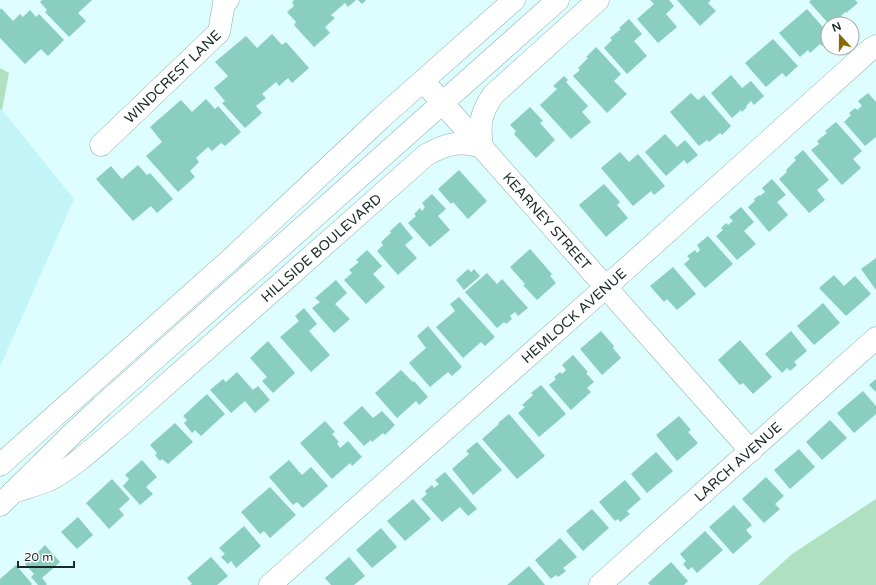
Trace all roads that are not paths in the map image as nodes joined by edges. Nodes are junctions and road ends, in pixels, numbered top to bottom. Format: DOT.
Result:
graph roads {
  1 [pos="228,0"];
  2 [pos="514,0"];
  3 [pos="558,0"];
  4 [pos="598,0"];
  5 [pos="876,46"];
  6 [pos="423,81"];
  7 [pos="443,103"];
  8 [pos="101,145"];
  9 [pos="482,147"];
  10 [pos="606,287"];
  11 [pos="876,338"];
  12 [pos="751,451"];
  13 [pos="0,465"];
  14 [pos="7,498"];
  15 [pos="270,585"];
  16 [pos="600,585"];
  1 -- 8 [label="street, WINDCREST LANE"];
  2 -- 6 [label="street"];
  3 -- 7 [label="street, HILLSIDE BOULEVARD"];
  4 -- 9 [label="street"];
  5 -- 10 [label="street, HEMLOCK AVENUE"];
  6 -- 7 [label="street, KEARNEY STREET"];
  6 -- 13 [label="street"];
  7 -- 9 [label="street, KEARNEY STREET"];
  7 -- 14 [label="street, HILLSIDE BOULEVARD"];
  9 -- 10 [label="street, KEARNEY STREET"];
  9 -- 14 [label="street, HILLSIDE BOULEVARD"];
  10 -- 12 [label="street, KEARNEY STREET"];
  10 -- 15 [label="street, HEMLOCK AVENUE"];
  11 -- 12 [label="street, LARCH AVENUE"];
  12 -- 16 [label="street, LARCH AVENUE"];
}
